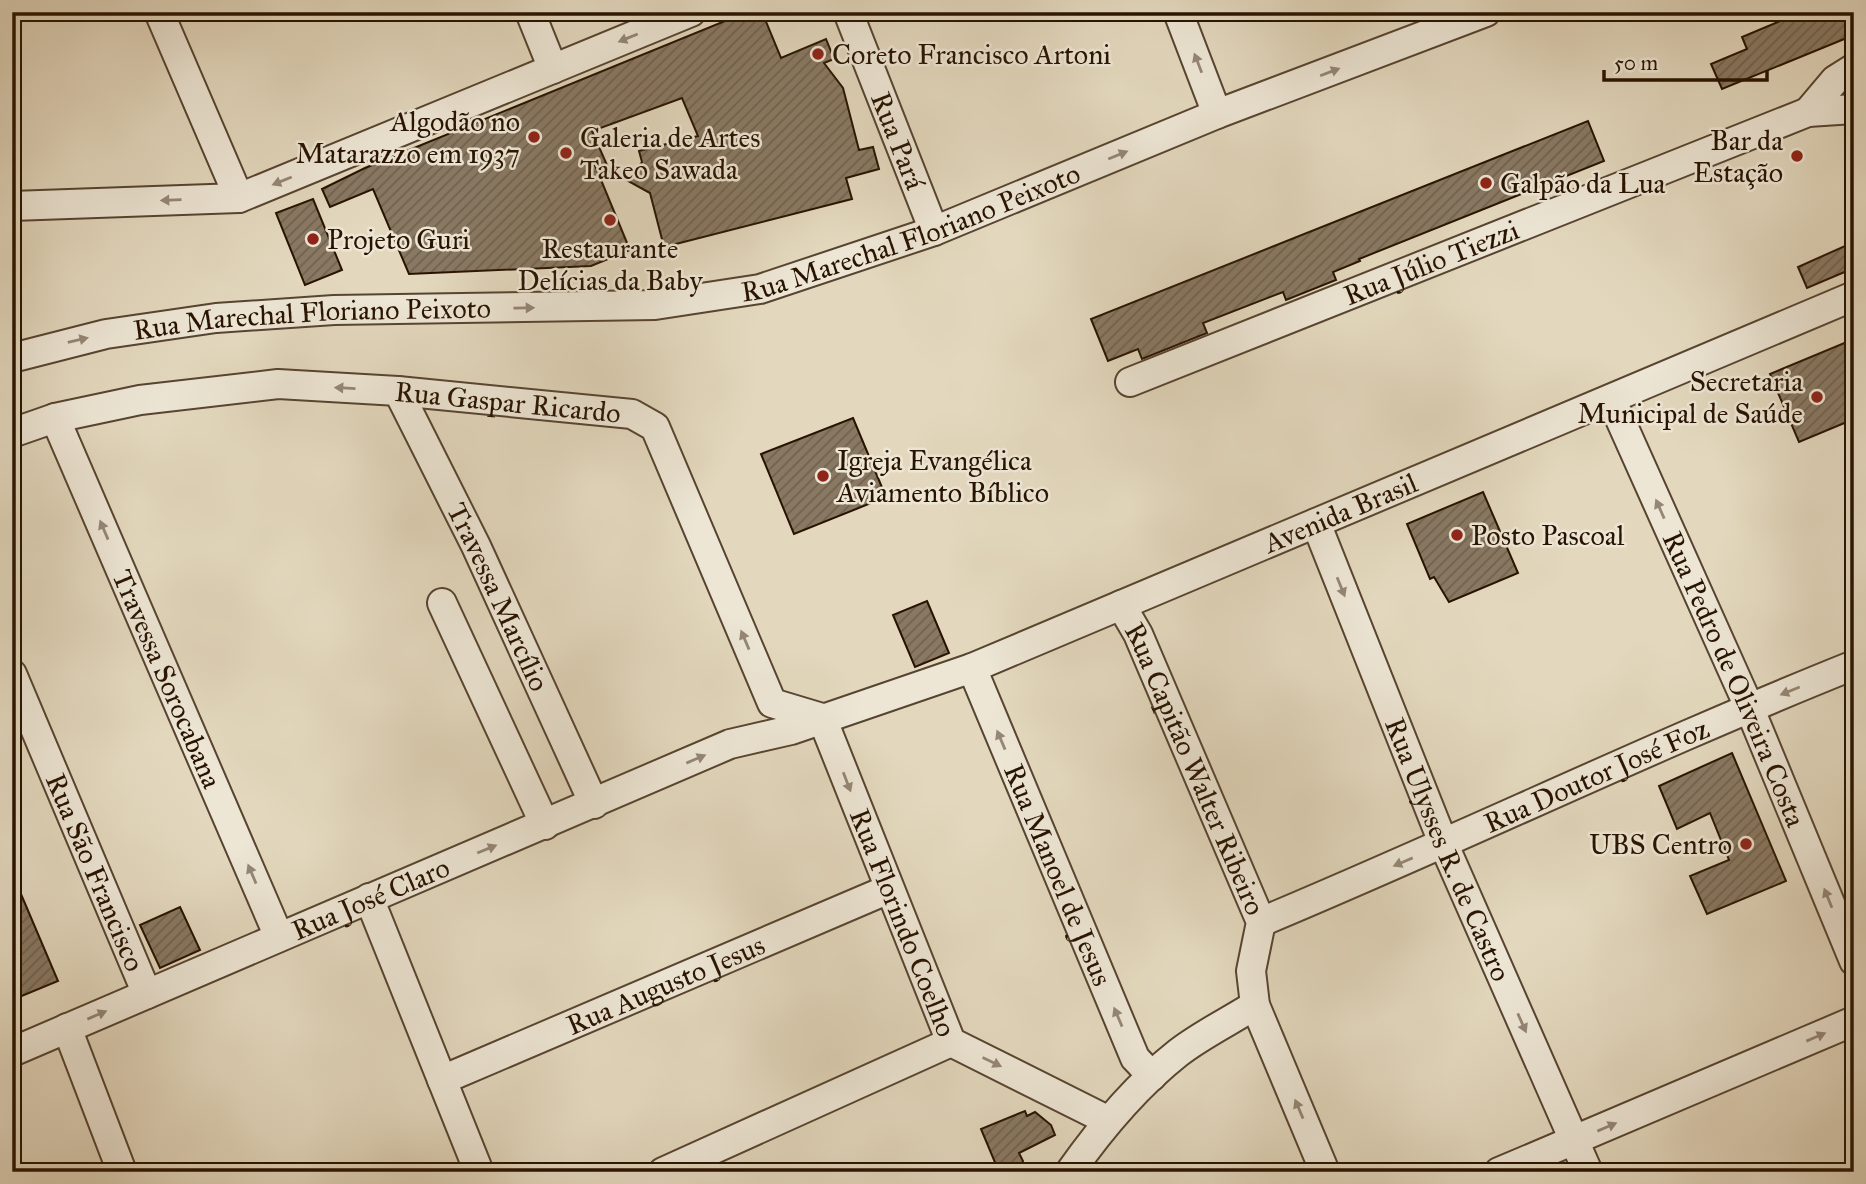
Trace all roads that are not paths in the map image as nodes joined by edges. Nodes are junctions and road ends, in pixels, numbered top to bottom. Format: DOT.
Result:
graph roads {
  1 [pos="530,12"];
  2 [pos="691,12"];
  3 [pos="848,12"];
  4 [pos="1178,12"];
  5 [pos="1486,12"];
  6 [pos="161,13"];
  7 [pos="553,69"];
  8 [pos="1844,74"];
  9 [pos="1808,112"];
  10 [pos="1853,112"];
  11 [pos="1217,114"];
  12 [pos="239,198"];
  13 [pos="12,206"];
  14 [pos="934,231"];
  15 [pos="1854,296"];
  16 [pos="12,358"];
  17 [pos="1130,382"];
  18 [pos="398,391"];
  19 [pos="1611,399"];
  20 [pos="55,418"];
  21 [pos="12,433"];
  22 [pos="1316,523"];
  23 [pos="442,603"];
  24 [pos="1121,605"];
  25 [pos="1854,665"];
  26 [pos="972,668"];
  27 [pos="12,674"];
  28 [pos="772,703"];
  29 [pos="1749,707"];
  30 [pos="822,719"];
  31 [pos="730,744"];
  32 [pos="594,804"];
  33 [pos="545,825"];
  34 [pos="1444,845"];
  35 [pos="889,889"];
  36 [pos="369,898"];
  37 [pos="1261,922"];
  38 [pos="279,937"];
  39 [pos="1854,961"];
  40 [pos="147,994"];
  41 [pos="1255,1005"];
  42 [pos="1854,1021"];
  43 [pos="67,1028"];
  44 [pos="951,1042"];
  45 [pos="12,1052"];
  46 [pos="1152,1076"];
  47 [pos="442,1080"];
  48 [pos="1107,1120"];
  49 [pos="1575,1141"];
  50 [pos="1077,1168"];
  51 [pos="122,1172"];
  52 [pos="479,1172"];
  53 [pos="663,1172"];
  54 [pos="1325,1172"];
  55 [pos="1499,1172"];
  56 [pos="1588,1172"];
  1 -- 7 [label="street"];
  2 -- 7 [label="street, one-way"];
  3 -- 14 [label="street, Rua Pará"];
  11 -- 4 [label="street, one-way"];
  11 -- 5 [label="street, Rua Marechal Floriano Peixoto, one-way"];
  6 -- 12 [label="street"];
  7 -- 12 [label="street, one-way"];
  8 -- 9 [label="street, Rua Júlio Tiezzi"];
  8 -- 10 [label="street"];
  9 -- 10 [label="street, Rua Júlio Tiezzi"];
  9 -- 17 [label="street, Rua Júlio Tiezzi"];
  14 -- 11 [label="street, Rua Marechal Floriano Peixoto, one-way"];
  12 -- 13 [label="street, one-way"];
  16 -- 14 [label="street, Rua Marechal Floriano Peixoto, one-way"];
  15 -- 19 [label="street, Avenida Brasil"];
  18 -- 20 [label="street, Rua Gaspar Ricardo, one-way"];
  28 -- 18 [label="street, Rua Gaspar Ricardo, one-way"];
  18 -- 32 [label="street, Travessa Marcílio"];
  19 -- 22 [label="street, Avenida Brasil"];
  29 -- 19 [label="street, Rua Pedro de Oliveira Costa, one-way"];
  20 -- 21 [label="street, Rua Gaspar Ricardo"];
  38 -- 20 [label="street, Travessa Sorocabana, one-way"];
  22 -- 24 [label="street, Avenida Brasil"];
  22 -- 34 [label="street, Rua Ulysses R. de Castro, one-way"];
  23 -- 33 [label="street"];
  24 -- 26 [label="street, Avenida Brasil"];
  24 -- 37 [label="street, Rua Capitão Walter Ribeiro"];
  25 -- 29 [label="street, Rua Doutor José Foz, one-way"];
  26 -- 30 [label="street, Avenida Brasil"];
  46 -- 26 [label="street, Rua Manoel de Jesus, one-way"];
  27 -- 40 [label="street, Rua São Francisco"];
  28 -- 30 [label="street"];
  28 -- 31 [label="street, Rua José Claro"];
  29 -- 34 [label="street, Rua Doutor José Foz"];
  39 -- 29 [label="street, Rua Pedro de Oliveira Costa, one-way"];
  30 -- 31 [label="street, Rua José Claro"];
  30 -- 35 [label="street, Rua Florindo Coelho, one-way"];
  32 -- 31 [label="street, Rua José Claro, one-way"];
  32 -- 33 [label="street, Rua José Claro"];
  36 -- 33 [label="street, Rua José Claro, one-way"];
  34 -- 37 [label="street, Rua Doutor José Foz, one-way"];
  34 -- 49 [label="street, Rua Ulysses R. de Castro, one-way"];
  35 -- 44 [label="street, Rua Florindo Coelho"];
  35 -- 47 [label="street, Rua Augusto Jesus"];
  36 -- 38 [label="street, Rua José Claro"];
  36 -- 47 [label="street"];
  37 -- 41 [label="street, Rua Capitão Walter Ribeiro"];
  38 -- 40 [label="street, Rua José Claro"];
  43 -- 40 [label="street, Rua José Claro, one-way"];
  41 -- 46 [label="street"];
  54 -- 41 [label="street, Rua Capitão Walter Ribeiro, one-way"];
  49 -- 42 [label="street, one-way"];
  43 -- 45 [label="street, Rua José Claro"];
  43 -- 51 [label="street"];
  44 -- 48 [label="street, Rua Florindo Coelho, one-way"];
  44 -- 53 [label="street"];
  46 -- 48 [label="street"];
  47 -- 52 [label="street"];
  48 -- 50 [label="street"];
  49 -- 55 [label="street"];
  49 -- 56 [label="street, Rua Ulysses R. de Castro"];
}
